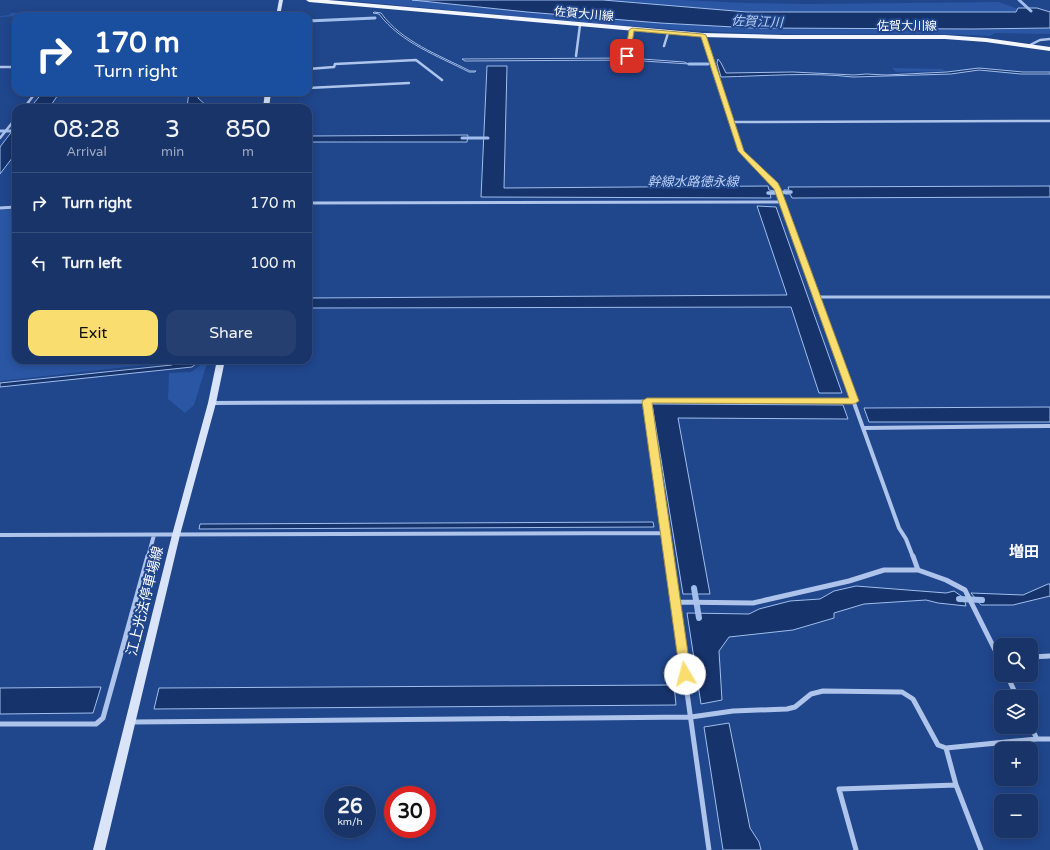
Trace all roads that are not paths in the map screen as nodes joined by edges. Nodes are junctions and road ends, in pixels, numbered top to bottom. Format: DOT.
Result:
graph roads {
  1 [pos="281,0"];
  2 [pos="309,0"];
  3 [pos="279,12"];
  4 [pos="580,25"];
  5 [pos="632,30"];
  6 [pos="668,33"];
  7 [pos="703,35"];
  8 [pos="1050,39"];
  9 [pos="664,46"];
  10 [pos="1030,46"];
  11 [pos="1050,49"];
  12 [pos="576,56"];
  13 [pos="627,56"];
  14 [pos="0,67"];
  15 [pos="12,67"];
  16 [pos="312,69"];
  17 [pos="442,80"];
  18 [pos="409,83"];
  19 [pos="312,88"];
  20 [pos="1050,121"];
  21 [pos="731,122"];
  22 [pos="12,123"];
  23 [pos="0,138"];
  24 [pos="782,202"];
  25 [pos="312,203"];
  26 [pos="12,207"];
  27 [pos="0,208"];
  28 [pos="1050,297"];
  29 [pos="816,298"];
  30 [pos="220,364"];
  31 [pos="647,401"];
  32 [pos="854,401"];
  33 [pos="212,403"];
  34 [pos="1050,426"];
  35 [pos="864,428"];
  36 [pos="665,533"];
  37 [pos="154,535"];
  38 [pos="176,535"];
  39 [pos="0,536"];
  40 [pos="918,570"];
  41 [pos="675,602"];
  42 [pos="994,646"];
  43 [pos="1050,656"];
  44 [pos="1038,657"];
  45 [pos="691,717"];
  46 [pos="130,722"];
  47 [pos="0,724"];
  48 [pos="1034,734"];
  49 [pos="1037,739"];
  50 [pos="1050,739"];
  51 [pos="946,748"];
  52 [pos="956,785"];
  53 [pos="99,850"];
  54 [pos="709,850"];
  55 [pos="856,850"];
  56 [pos="981,850"];
  1 -- 3 [label="main road"];
  2 -- 4 [label="main road, 佐賀大川線"];
  4 -- 5 [label="main road, 佐賀大川線"];
  4 -- 12 [label="street"];
  5 -- 6 [label="main road, 佐賀大川線"];
  5 -- 13 [label="street"];
  6 -- 7 [label="main road, 佐賀大川線"];
  6 -- 9 [label="street"];
  7 -- 10 [label="main road, 佐賀大川線"];
  7 -- 21 [label="street"];
  8 -- 10 [label="street"];
  10 -- 11 [label="main road, 佐賀大川線"];
  14 -- 15 [label="street"];
  16 -- 17 [label="street"];
  18 -- 19 [label="street"];
  20 -- 21 [label="street"];
  21 -- 24 [label="street"];
  22 -- 23 [label="street"];
  24 -- 25 [label="street"];
  24 -- 29 [label="street"];
  26 -- 27 [label="street"];
  28 -- 29 [label="street"];
  29 -- 32 [label="street"];
  30 -- 33 [label="main road, 江上光法停車場線"];
  31 -- 32 [label="street"];
  31 -- 33 [label="street"];
  31 -- 36 [label="street"];
  32 -- 35 [label="street"];
  33 -- 38 [label="main road, 江上光法停車場線"];
  34 -- 35 [label="street"];
  35 -- 40 [label="street"];
  36 -- 38 [label="street"];
  36 -- 41 [label="street"];
  37 -- 38 [label="street"];
  37 -- 39 [label="street"];
  37 -- 47 [label="street"];
  38 -- 46 [label="main road, 江上光法停車場線"];
  40 -- 41 [label="street"];
  40 -- 42 [label="street"];
  41 -- 45 [label="street"];
  43 -- 44 [label="street"];
  45 -- 46 [label="street"];
  45 -- 51 [label="street"];
  45 -- 54 [label="street"];
  46 -- 53 [label="main road, 江上光法停車場線"];
  48 -- 49 [label="street"];
  49 -- 50 [label="street"];
  49 -- 51 [label="street"];
  51 -- 52 [label="street"];
  52 -- 55 [label="street"];
  52 -- 56 [label="street"];
}
